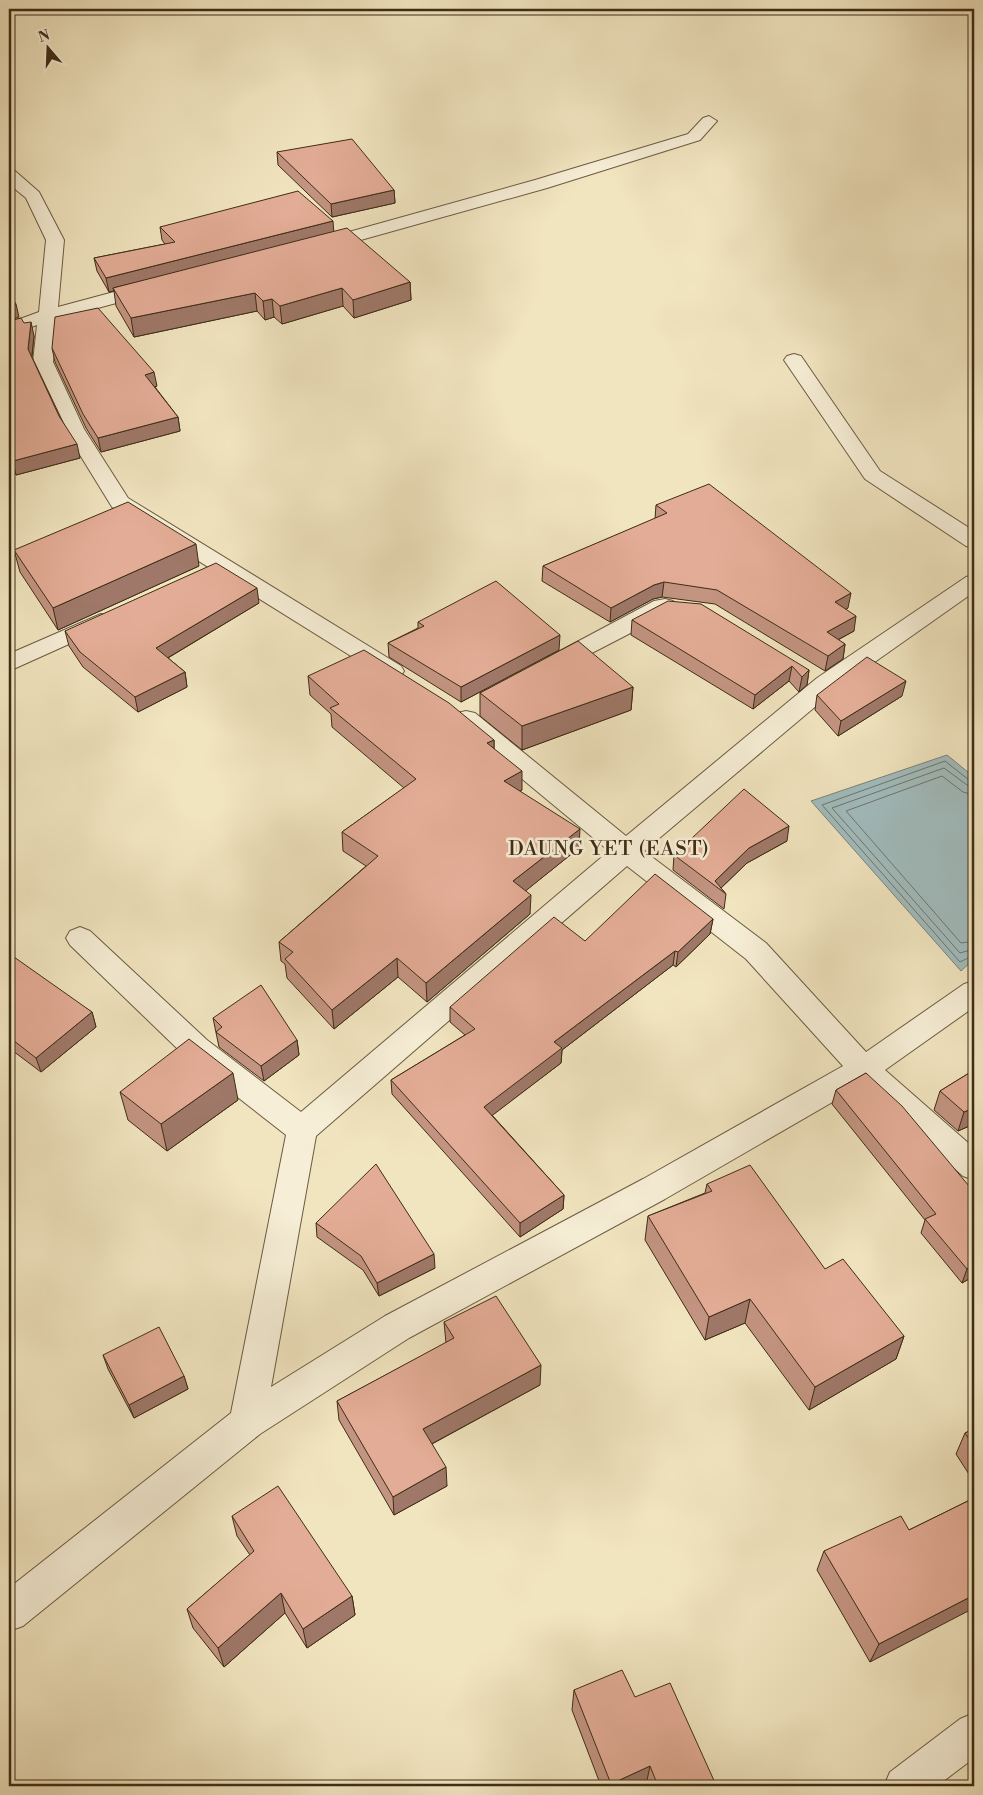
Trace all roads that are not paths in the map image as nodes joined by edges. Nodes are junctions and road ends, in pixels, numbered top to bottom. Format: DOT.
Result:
graph roads {
  1 [pos="709,121"];
  2 [pos="9,175"];
  3 [pos="306,250"];
  4 [pos="167,284"];
  5 [pos="46,316"];
  6 [pos="9,329"];
  7 [pos="794,360"];
  8 [pos="974,541"];
  9 [pos="223,565"];
  10 [pos="196,577"];
  11 [pos="974,582"];
  12 [pos="688,609"];
  13 [pos="125,610"];
  14 [pos="9,663"];
  15 [pos="531,677"];
  16 [pos="410,683"];
  17 [pos="463,710"];
  18 [pos="626,851"];
  19 [pos="80,938"];
  20 [pos="974,992"];
  21 [pos="864,1069"];
  22 [pos="302,1130"];
  23 [pos="974,1167"];
  24 [pos="247,1422"];
  25 [pos="9,1612"];
  26 [pos="974,1733"];
  27 [pos="904,1786"];
  1 -- 3 [label="street"];
  2 -- 5 [label="street"];
  4 -- 5 [label="street"];
  5 -- 6 [label="street"];
  5 -- 9 [label="street"];
  7 -- 8 [label="street"];
  9 -- 10 [label="street"];
  9 -- 16 [label="street"];
  11 -- 18 [label="street"];
  12 -- 15 [label="street"];
  13 -- 14 [label="street"];
  17 -- 18 [label="street"];
  18 -- 21 [label="street"];
  18 -- 22 [label="street"];
  19 -- 22 [label="street"];
  20 -- 21 [label="street"];
  21 -- 23 [label="street"];
  21 -- 24 [label="street"];
  22 -- 24 [label="street"];
  24 -- 25 [label="street"];
  26 -- 27 [label="street"];
}
